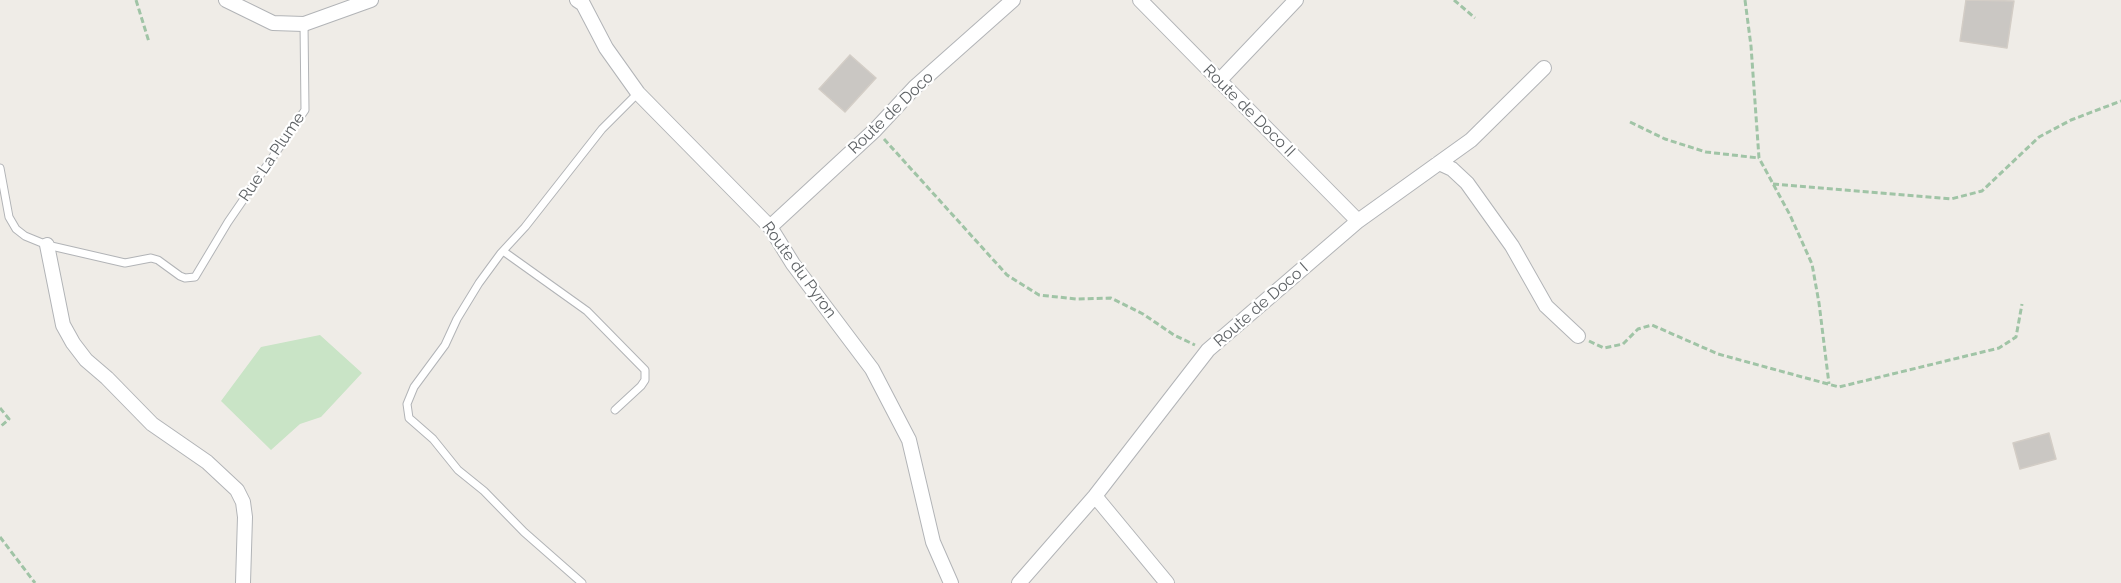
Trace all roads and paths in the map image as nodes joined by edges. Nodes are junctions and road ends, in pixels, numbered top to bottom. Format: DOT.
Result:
graph roads {
  1 [pos="136,0"];
  2 [pos="226,0"];
  3 [pos="371,0"];
  4 [pos="1013,0"];
  5 [pos="1140,0"];
  6 [pos="1296,0"];
  7 [pos="1454,0"];
  8 [pos="1745,0"];
  9 [pos="582,1"];
  10 [pos="1475,18"];
  11 [pos="304,24"];
  12 [pos="149,42"];
  13 [pos="1544,68"];
  14 [pos="1219,81"];
  15 [pos="638,93"];
  16 [pos="2121,101"];
  17 [pos="1630,122"];
  18 [pos="875,130"];
  19 [pos="1759,158"];
  20 [pos="1439,163"];
  21 [pos="0,168"];
  22 [pos="1773,184"];
  23 [pos="1358,221"];
  24 [pos="770,226"];
  25 [pos="46,245"];
  26 [pos="503,251"];
  27 [pos="2022,304"];
  28 [pos="1578,336"];
  29 [pos="1208,350"];
  30 [pos="1829,384"];
  31 [pos="0,408"];
  32 [pos="615,410"];
  33 [pos="0,427"];
  34 [pos="1095,496"];
  35 [pos="0,537"];
  36 [pos="34,583"];
  37 [pos="243,583"];
  38 [pos="582,583"];
  39 [pos="951,583"];
  40 [pos="1019,583"];
  41 [pos="1167,583"];
  1 -- 12 [label="path"];
  2 -- 11 [label="street"];
  3 -- 11 [label="street"];
  4 -- 18 [label="street, Route de Doco"];
  5 -- 14 [label="street, Route de Doco II"];
  6 -- 14 [label="street"];
  7 -- 10 [label="path"];
  8 -- 19 [label="path"];
  9 -- 15 [label="street, Route du Pyron"];
  11 -- 25 [label="lane, Rue La Plume"];
  13 -- 20 [label="street, Route de Doco I"];
  14 -- 23 [label="street, Route de Doco II"];
  15 -- 24 [label="street, Route du Pyron"];
  15 -- 26 [label="lane"];
  16 -- 22 [label="path"];
  17 -- 19 [label="path"];
  18 -- 24 [label="street, Route de Doco"];
  18 -- 29 [label="path"];
  19 -- 22 [label="path"];
  20 -- 23 [label="street, Route de Doco I"];
  20 -- 28 [label="street"];
  21 -- 25 [label="lane"];
  22 -- 30 [label="path"];
  23 -- 29 [label="street, Route de Doco I"];
  24 -- 39 [label="street, Route du Pyron"];
  25 -- 37 [label="street"];
  26 -- 32 [label="lane"];
  26 -- 38 [label="lane"];
  27 -- 30 [label="path"];
  28 -- 30 [label="path"];
  29 -- 34 [label="street, Route de Doco I"];
  31 -- 33 [label="path"];
  34 -- 40 [label="street, Route de Doco I"];
  34 -- 41 [label="street"];
  35 -- 36 [label="path"];
}
